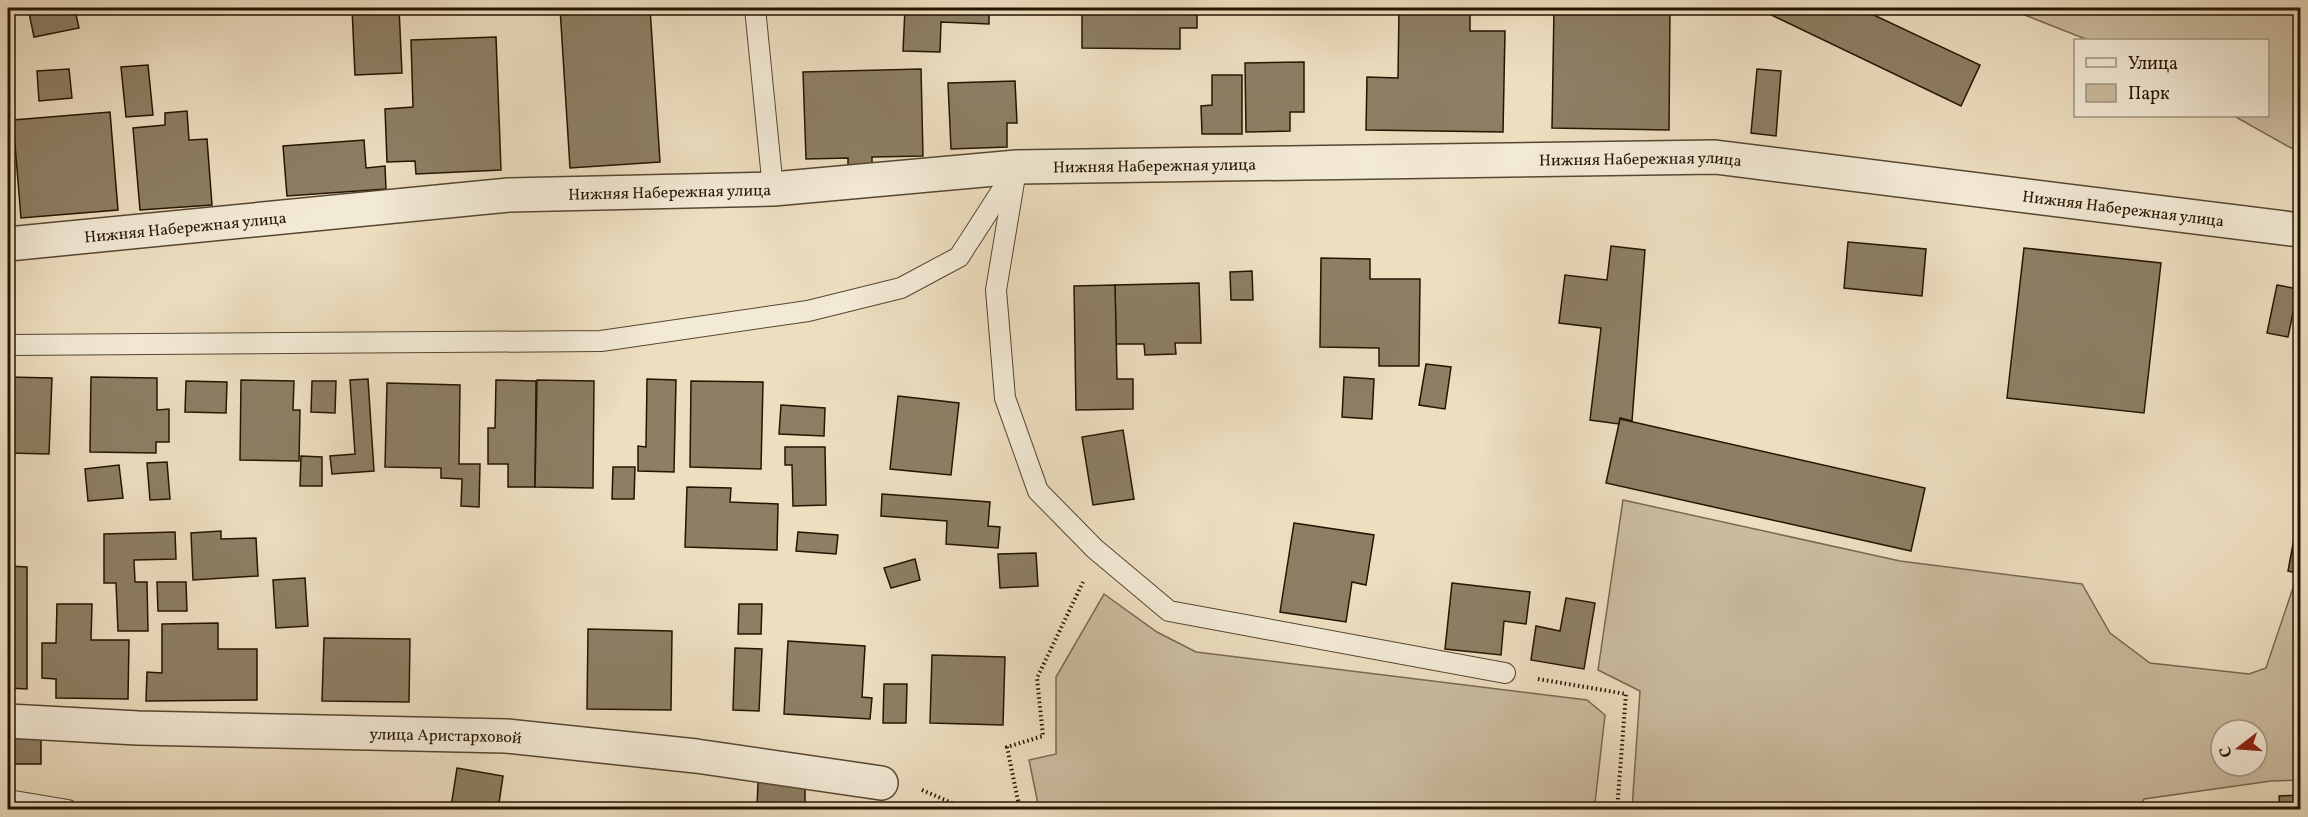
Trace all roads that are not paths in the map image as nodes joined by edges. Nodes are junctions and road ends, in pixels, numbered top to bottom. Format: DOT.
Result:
graph roads {
  1 [pos="755,8"];
  2 [pos="1017,167"];
  3 [pos="773,189"];
  4 [pos="2301,230"];
  5 [pos="8,244"];
  6 [pos="8,345"];
  7 [pos="1505,673"];
  8 [pos="8,721"];
  9 [pos="880,783"];
  10 [pos="8,800"];
  11 [pos="68,810"];
  1 -- 3 [label="lane"];
  2 -- 3 [label="street, Нижняя Набережная улица"];
  2 -- 4 [label="street, Нижняя Набережная улица"];
  2 -- 6 [label="lane"];
  2 -- 7 [label="lane"];
  3 -- 5 [label="street, Нижняя Набережная улица"];
  8 -- 9 [label="street, улица Аристарховой"];
  10 -- 11 [label="lane"];
}
